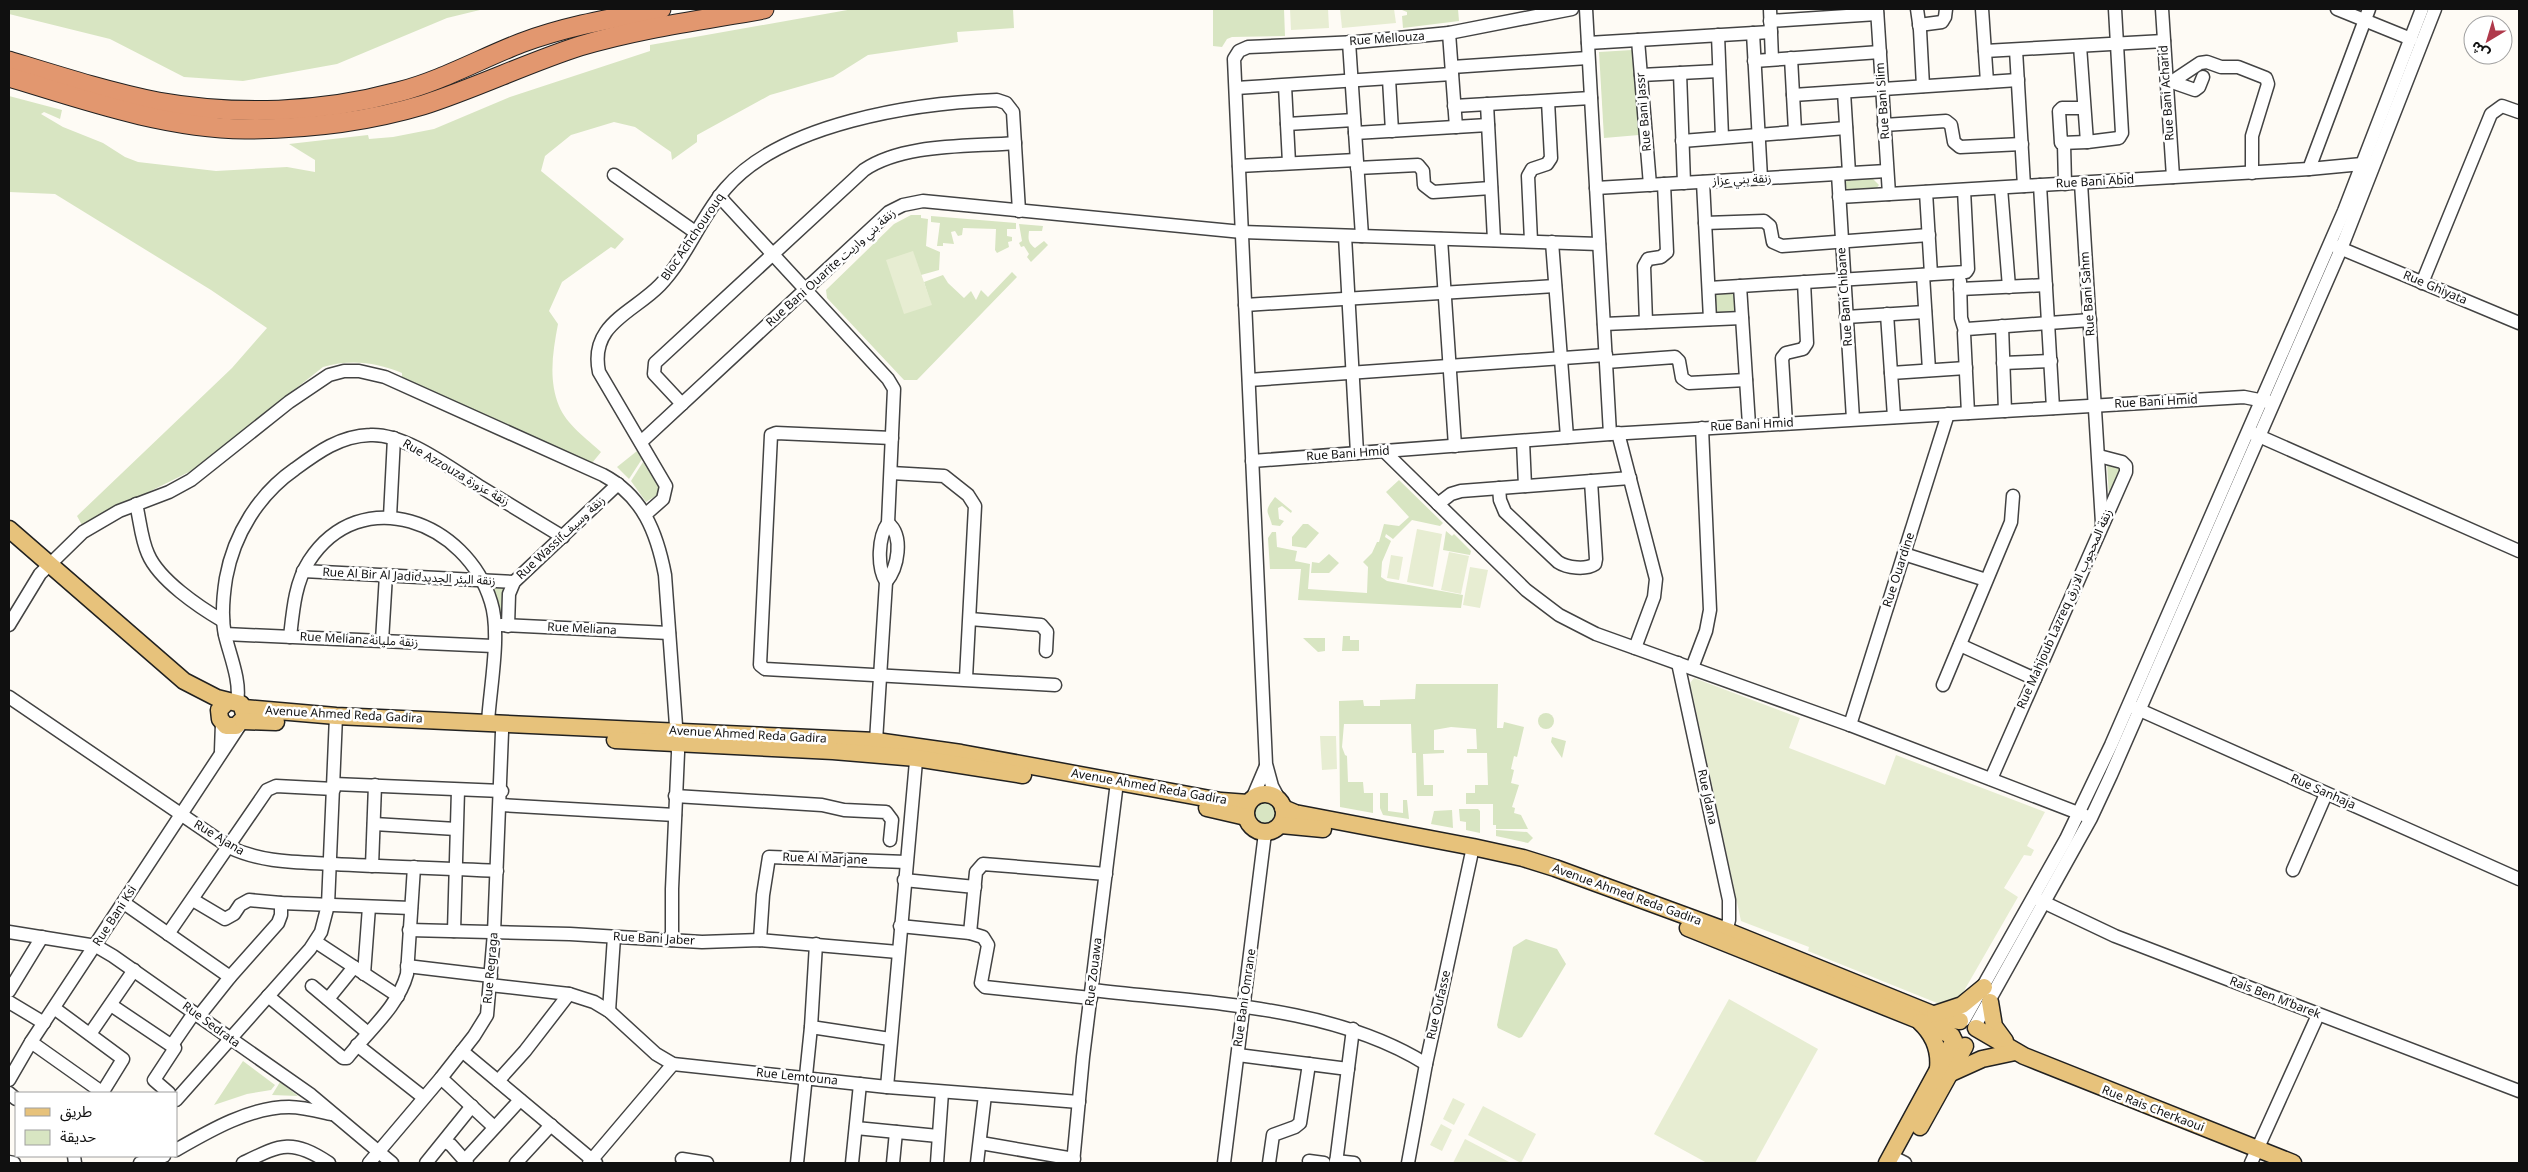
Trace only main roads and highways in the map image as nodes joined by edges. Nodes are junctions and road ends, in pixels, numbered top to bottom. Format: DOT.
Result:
graph roads {
  1 [pos="660,9"];
  2 [pos="764,9"];
  3 [pos="9,61"];
  4 [pos="9,77"];
  5 [pos="9,529"];
  6 [pos="9,538"];
  7 [pos="46,566"];
  8 [pos="336,720"];
  9 [pos="676,737"];
  10 [pos="917,752"];
  11 [pos="1281,804"];
  12 [pos="1249,806"];
  13 [pos="1281,825"];
  14 [pos="1472,852"];
  15 [pos="1725,936"];
  16 [pos="1935,1014"];
  17 [pos="1919,1020"];
  18 [pos="1964,1033"];
  19 [pos="2015,1052"];
  20 [pos="1944,1072"];
  21 [pos="2254,1156"];
  22 [pos="1896,1161"];
  23 [pos="2293,1163"];
  1 -- 3 [label="highway"];
  2 -- 4 [label="highway"];
  5 -- 7 [label="main road, Avenue Ahmed Reda Gadira"];
  6 -- 7 [label="main road, Avenue Ahmed Reda Gadira"];
  7 -- 8 [label="main road, Avenue Ahmed Reda Gadira"];
  8 -- 9 [label="main road, Avenue Ahmed Reda Gadira"];
  8 -- 9 [label="main road, Avenue Ahmed Reda Gadira"];
  9 -- 10 [label="main road, Avenue Ahmed Reda Gadira"];
  9 -- 10 [label="main road, Avenue Ahmed Reda Gadira"];
  10 -- 12 [label="main road, Avenue Ahmed Reda Gadira"];
  11 -- 12 [label="main road"];
  11 -- 13 [label="main road"];
  11 -- 14 [label="main road, Avenue Ahmed Reda Gadira"];
  12 -- 13 [label="main road"];
  13 -- 14 [label="main road, Avenue Ahmed Reda Gadira"];
  14 -- 15 [label="main road, Avenue Ahmed Reda Gadira"];
  15 -- 16 [label="main road, Avenue Ahmed Reda Gadira"];
  15 -- 17 [label="main road, Avenue Ahmed Reda Gadira"];
  16 -- 18 [label="main road, Avenue Ahmed Reda Gadira"];
  16 -- 19 [label="main road"];
  17 -- 18 [label="main road, Avenue Ahmed Reda Gadira"];
  17 -- 20 [label="main road"];
  18 -- 19 [label="main road"];
  18 -- 20 [label="main road"];
  19 -- 20 [label="main road"];
  19 -- 21 [label="main road, Rue Rais Cherkaoui"];
  20 -- 22 [label="main road"];
  21 -- 23 [label="main road, Rue Rais Cherkaoui"];
}
